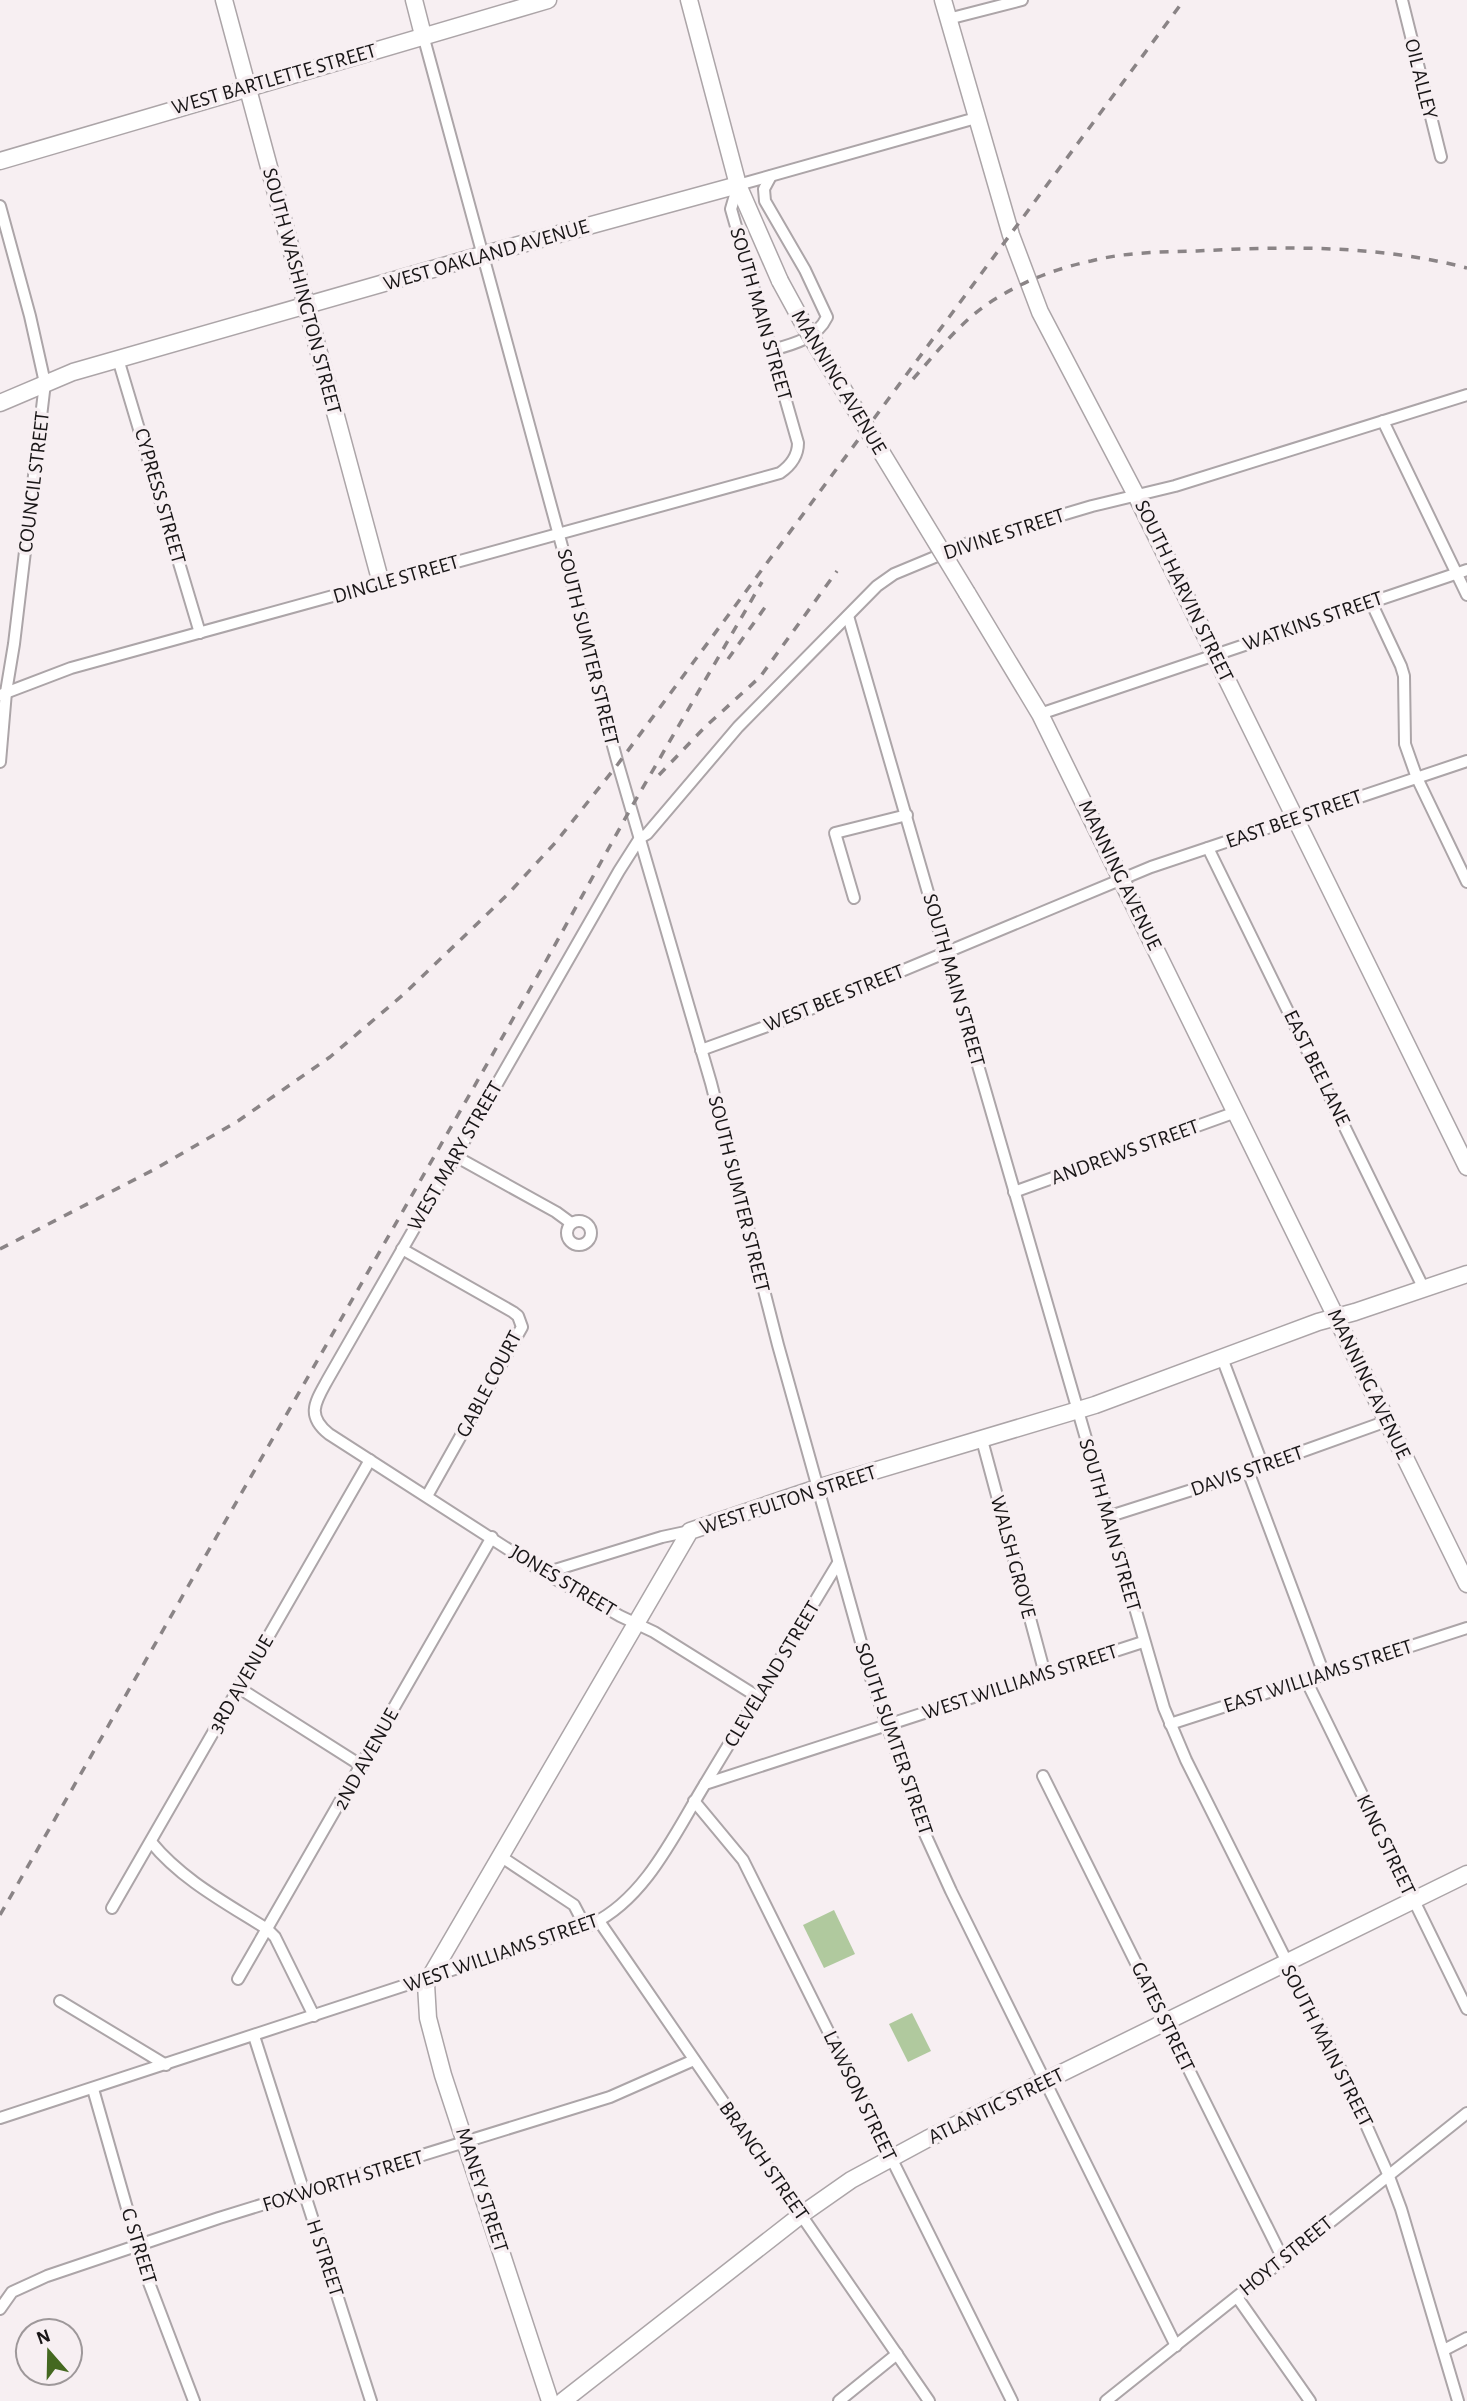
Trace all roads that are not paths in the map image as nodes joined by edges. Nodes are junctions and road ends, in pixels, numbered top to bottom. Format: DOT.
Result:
graph roads {
  1 [pos="223,0"];
  2 [pos="414,0"];
  3 [pos="548,0"];
  4 [pos="689,0"];
  5 [pos="943,0"];
  6 [pos="1022,0"];
  7 [pos="1402,0"];
  8 [pos="948,19"];
  9 [pos="423,35"];
  10 [pos="247,87"];
  11 [pos="976,118"];
  12 [pos="1441,157"];
  13 [pos="0,160"];
  14 [pos="771,176"];
  15 [pos="738,185"];
  16 [pos="0,206"];
  17 [pos="482,255"];
  18 [pos="306,305"];
  19 [pos="772,350"];
  20 [pos="118,359"];
  21 [pos="45,383"];
  22 [pos="1467,396"];
  23 [pos="0,404"];
  24 [pos="1383,421"];
  25 [pos="790,464"];
  26 [pos="1136,495"];
  27 [pos="558,534"];
  28 [pos="1462,572"];
  29 [pos="381,583"];
  30 [pos="1467,596"];
  31 [pos="1371,602"];
  32 [pos="848,616"];
  33 [pos="200,633"];
  34 [pos="1215,655"];
  35 [pos="3,693"];
  36 [pos="1040,714"];
  37 [pos="1467,761"];
  38 [pos="0,762"];
  39 [pos="1417,778"];
  40 [pos="907,815"];
  41 [pos="1296,818"];
  42 [pos="640,838"];
  43 [pos="1208,848"];
  44 [pos="1122,878"];
  45 [pos="1467,882"];
  46 [pos="854,898"];
  47 [pos="946,952"];
  48 [pos="701,1050"];
  49 [pos="1236,1112"];
  50 [pos="455,1156"];
  51 [pos="1467,1167"];
  52 [pos="1014,1192"];
  53 [pos="571,1223"];
  54 [pos="402,1249"];
  55 [pos="1467,1274"];
  56 [pos="1424,1289"];
  57 [pos="1336,1317"];
  58 [pos="1222,1358"];
  59 [pos="1077,1411"];
  60 [pos="1387,1421"];
  61 [pos="982,1440"];
  62 [pos="370,1460"];
  63 [pos="1263,1466"];
  64 [pos="1248,1471"];
  65 [pos="817,1488"];
  66 [pos="427,1496"];
  67 [pos="1107,1517"];
  68 [pos="690,1531"];
  69 [pos="492,1537"];
  70 [pos="1461,1558"];
  71 [pos="838,1563"];
  72 [pos="545,1573"];
  73 [pos="1467,1584"];
  74 [pos="636,1624"];
  75 [pos="1467,1628"];
  76 [pos="1143,1642"];
  77 [pos="1045,1674"];
  78 [pos="1324,1674"];
  79 [pos="1306,1680"];
  80 [pos="239,1688"];
  81 [pos="758,1697"];
  82 [pos="1170,1724"];
  83 [pos="886,1725"];
  84 [pos="362,1766"];
  85 [pos="1043,1776"];
  86 [pos="705,1784"];
  87 [pos="694,1801"];
  88 [pos="150,1842"];
  89 [pos="500,1856"];
  90 [pos="1467,1874"];
  91 [pos="1413,1900"];
  92 [pos="112,1909"];
  93 [pos="598,1921"];
  94 [pos="585,1927"];
  95 [pos="267,1929"];
  96 [pos="1286,1963"];
  97 [pos="429,1978"];
  98 [pos="238,1979"];
  99 [pos="60,2001"];
  100 [pos="1467,2009"];
  101 [pos="314,2016"];
  102 [pos="1166,2023"];
  103 [pos="254,2036"];
  104 [pos="694,2060"];
  105 [pos="166,2065"];
  106 [pos="1046,2081"];
  107 [pos="93,2089"];
  108 [pos="1467,2113"];
  109 [pos="0,2118"];
  110 [pos="466,2143"];
  111 [pos="891,2158"];
  112 [pos="1388,2174"];
  113 [pos="304,2193"];
  114 [pos="801,2215"];
  115 [pos="138,2246"];
  116 [pos="1283,2259"];
  117 [pos="1237,2297"];
  118 [pos="0,2309"];
  119 [pos="1467,2338"];
  120 [pos="1176,2346"];
  121 [pos="1444,2350"];
  122 [pos="897,2354"];
  123 [pos="1108,2400"];
  124 [pos="194,2401"];
  125 [pos="371,2401"];
  126 [pos="550,2401"];
  127 [pos="563,2401"];
  128 [pos="839,2401"];
  129 [pos="929,2401"];
  130 [pos="1012,2401"];
  131 [pos="1310,2401"];
  132 [pos="1458,2401"];
  1 -- 10 [label="street, SOUTH WASHINGTON STREET"];
  2 -- 9 [label="street, SOUTH SUMTER STREET"];
  3 -- 9 [label="street, WEST BARTLETTE STREET"];
  4 -- 15 [label="street, SOUTH MAIN STREET"];
  5 -- 8 [label="street, SOUTH HARVIN STREET"];
  6 -- 8 [label="street"];
  7 -- 12 [label="street, OIL ALLEY"];
  8 -- 11 [label="street, SOUTH HARVIN STREET"];
  9 -- 10 [label="street, WEST BARTLETTE STREET"];
  9 -- 17 [label="street, SOUTH SUMTER STREET"];
  10 -- 13 [label="street, WEST BARTLETTE STREET"];
  10 -- 18 [label="street, SOUTH WASHINGTON STREET"];
  11 -- 14 [label="street, WEST OAKLAND AVENUE"];
  11 -- 26 [label="street, SOUTH HARVIN STREET"];
  14 -- 15 [label="street, WEST OAKLAND AVENUE"];
  14 -- 19 [label="street"];
  15 -- 17 [label="street, WEST OAKLAND AVENUE"];
  15 -- 19 [label="street, SOUTH MAIN STREET"];
  15 -- 36 [label="street, MANNING AVENUE, bridge"];
  16 -- 21 [label="street, COUNCIL STREET"];
  17 -- 18 [label="street, WEST OAKLAND AVENUE"];
  17 -- 27 [label="street, SOUTH SUMTER STREET"];
  18 -- 20 [label="street, WEST OAKLAND AVENUE"];
  18 -- 29 [label="street, SOUTH WASHINGTON STREET"];
  19 -- 25 [label="street, SOUTH MAIN STREET"];
  20 -- 21 [label="street, WEST OAKLAND AVENUE"];
  20 -- 33 [label="street, CYPRESS STREET"];
  21 -- 23 [label="street, WEST OAKLAND AVENUE"];
  21 -- 35 [label="street, COUNCIL STREET"];
  22 -- 24 [label="street, DIVINE STREET"];
  24 -- 26 [label="street, DIVINE STREET"];
  24 -- 28 [label="street"];
  25 -- 27 [label="street, DINGLE STREET"];
  26 -- 32 [label="street, DIVINE STREET"];
  26 -- 34 [label="street, SOUTH HARVIN STREET"];
  27 -- 29 [label="street, DINGLE STREET"];
  27 -- 42 [label="street, SOUTH SUMTER STREET"];
  28 -- 30 [label="street"];
  28 -- 31 [label="street, WATKINS STREET"];
  29 -- 33 [label="street, DINGLE STREET"];
  31 -- 34 [label="street, WATKINS STREET"];
  31 -- 39 [label="street"];
  32 -- 40 [label="street, SOUTH MAIN STREET"];
  32 -- 42 [label="street, DIVINE STREET"];
  33 -- 35 [label="street, DINGLE STREET"];
  34 -- 36 [label="street, WATKINS STREET"];
  34 -- 41 [label="street, SOUTH HARVIN STREET"];
  35 -- 38 [label="street, COUNCIL STREET"];
  36 -- 44 [label="street, MANNING AVENUE"];
  37 -- 39 [label="street, EAST BEE STREET"];
  39 -- 41 [label="street, EAST BEE STREET"];
  39 -- 45 [label="street"];
  40 -- 46 [label="street"];
  40 -- 47 [label="street, SOUTH MAIN STREET"];
  41 -- 43 [label="street, EAST BEE STREET"];
  41 -- 51 [label="street, SOUTH HARVIN STREET"];
  42 -- 48 [label="street, SOUTH SUMTER STREET"];
  42 -- 50 [label="street, WEST MARY STREET"];
  43 -- 44 [label="street, EAST BEE STREET"];
  43 -- 56 [label="street, EAST BEE LANE"];
  44 -- 47 [label="street, WEST BEE STREET"];
  44 -- 49 [label="street, MANNING AVENUE"];
  47 -- 48 [label="street, WEST BEE STREET"];
  47 -- 52 [label="street, SOUTH MAIN STREET"];
  48 -- 65 [label="street, SOUTH SUMTER STREET"];
  49 -- 52 [label="street, ANDREWS STREET"];
  49 -- 57 [label="street, MANNING AVENUE"];
  50 -- 53 [label="street"];
  50 -- 54 [label="street, WEST MARY STREET"];
  52 -- 59 [label="street, SOUTH MAIN STREET"];
  54 -- 62 [label="street, WEST MARY STREET"];
  54 -- 66 [label="street, GABLE COURT"];
  55 -- 56 [label="street, WEST FULTON STREET"];
  56 -- 57 [label="street, WEST FULTON STREET"];
  57 -- 58 [label="street, WEST FULTON STREET"];
  57 -- 60 [label="street, MANNING AVENUE"];
  58 -- 59 [label="street, WEST FULTON STREET"];
  58 -- 63 [label="street"];
  59 -- 61 [label="street, WEST FULTON STREET"];
  59 -- 67 [label="street, SOUTH MAIN STREET"];
  60 -- 63 [label="street, DAVIS STREET"];
  60 -- 70 [label="street, MANNING AVENUE"];
  61 -- 65 [label="street, WEST FULTON STREET"];
  61 -- 77 [label="street, WALSH GROVE"];
  62 -- 66 [label="street, JONES STREET"];
  62 -- 80 [label="street, 3RD AVENUE"];
  63 -- 64 [label="street, DAVIS STREET"];
  64 -- 67 [label="street, DAVIS STREET"];
  64 -- 78 [label="street"];
  65 -- 68 [label="street, WEST FULTON STREET"];
  65 -- 71 [label="street, SOUTH SUMTER STREET"];
  66 -- 69 [label="street, JONES STREET"];
  67 -- 76 [label="street, SOUTH MAIN STREET"];
  68 -- 72 [label="street"];
  68 -- 74 [label="street, WEST FULTON STREET"];
  69 -- 72 [label="street, JONES STREET"];
  69 -- 84 [label="street, 2ND AVENUE"];
  70 -- 73 [label="street, MANNING AVENUE"];
  71 -- 81 [label="street, CLEVELAND STREET"];
  71 -- 83 [label="street, SOUTH SUMTER STREET"];
  72 -- 74 [label="street, JONES STREET"];
  74 -- 81 [label="street, JONES STREET"];
  74 -- 89 [label="street, WEST FULTON STREET"];
  75 -- 78 [label="street, EAST WILLIAMS STREET"];
  76 -- 77 [label="street, WEST WILLIAMS STREET"];
  76 -- 82 [label="street, SOUTH MAIN STREET"];
  77 -- 83 [label="street, WEST WILLIAMS STREET"];
  78 -- 79 [label="street, EAST WILLIAMS STREET"];
  79 -- 82 [label="street, EAST WILLIAMS STREET"];
  79 -- 91 [label="street, KING STREET"];
  80 -- 84 [label="street"];
  80 -- 88 [label="street, 3RD AVENUE"];
  81 -- 86 [label="street, CLEVELAND STREET"];
  82 -- 96 [label="street, SOUTH MAIN STREET"];
  83 -- 86 [label="street, WEST WILLIAMS STREET"];
  83 -- 106 [label="street, SOUTH SUMTER STREET"];
  84 -- 95 [label="street, 2ND AVENUE"];
  85 -- 102 [label="street, GATES STREET"];
  86 -- 87 [label="street, WEST WILLIAMS STREET"];
  87 -- 93 [label="street, WEST WILLIAMS STREET"];
  87 -- 111 [label="street, LAWSON STREET"];
  88 -- 92 [label="street, 3RD AVENUE"];
  88 -- 95 [label="street"];
  89 -- 94 [label="street"];
  89 -- 97 [label="street, WEST FULTON STREET"];
  90 -- 91 [label="street, ATLANTIC STREET"];
  91 -- 96 [label="street, ATLANTIC STREET"];
  91 -- 100 [label="street, KING STREET"];
  93 -- 94 [label="street, WEST WILLIAMS STREET"];
  93 -- 104 [label="street, BRANCH STREET"];
  94 -- 97 [label="street, WEST WILLIAMS STREET"];
  95 -- 98 [label="street, 2ND AVENUE"];
  95 -- 101 [label="street"];
  96 -- 102 [label="street, ATLANTIC STREET"];
  96 -- 112 [label="street, SOUTH MAIN STREET"];
  97 -- 101 [label="street, WEST WILLIAMS STREET"];
  97 -- 110 [label="street, MANEY STREET"];
  99 -- 105 [label="street"];
  101 -- 103 [label="street, WEST WILLIAMS STREET"];
  102 -- 106 [label="street, ATLANTIC STREET"];
  102 -- 116 [label="street, GATES STREET"];
  103 -- 105 [label="street, WEST WILLIAMS STREET"];
  103 -- 113 [label="street, H STREET"];
  104 -- 110 [label="street, FOXWORTH STREET"];
  104 -- 114 [label="street, BRANCH STREET"];
  105 -- 107 [label="street, WEST WILLIAMS STREET"];
  106 -- 111 [label="street, ATLANTIC STREET"];
  106 -- 120 [label="street, SOUTH SUMTER STREET"];
  107 -- 109 [label="street, WEST WILLIAMS STREET"];
  107 -- 115 [label="street, G STREET"];
  108 -- 112 [label="street, HOYT STREET"];
  110 -- 113 [label="street, FOXWORTH STREET"];
  110 -- 126 [label="street, MANEY STREET"];
  111 -- 114 [label="street, ATLANTIC STREET"];
  111 -- 130 [label="street, LAWSON STREET"];
  112 -- 116 [label="street, HOYT STREET"];
  112 -- 121 [label="street, SOUTH MAIN STREET"];
  113 -- 115 [label="street, FOXWORTH STREET"];
  113 -- 125 [label="street, H STREET"];
  114 -- 122 [label="street, BRANCH STREET"];
  114 -- 127 [label="street, ATLANTIC STREET"];
  115 -- 118 [label="street, FOXWORTH STREET"];
  115 -- 124 [label="street, G STREET"];
  116 -- 117 [label="street, HOYT STREET"];
  117 -- 120 [label="street, HOYT STREET"];
  117 -- 131 [label="street"];
  119 -- 121 [label="street"];
  120 -- 123 [label="street, HOYT STREET"];
  121 -- 132 [label="street, SOUTH MAIN STREET"];
  122 -- 128 [label="street"];
  122 -- 129 [label="street, BRANCH STREET"];
}
